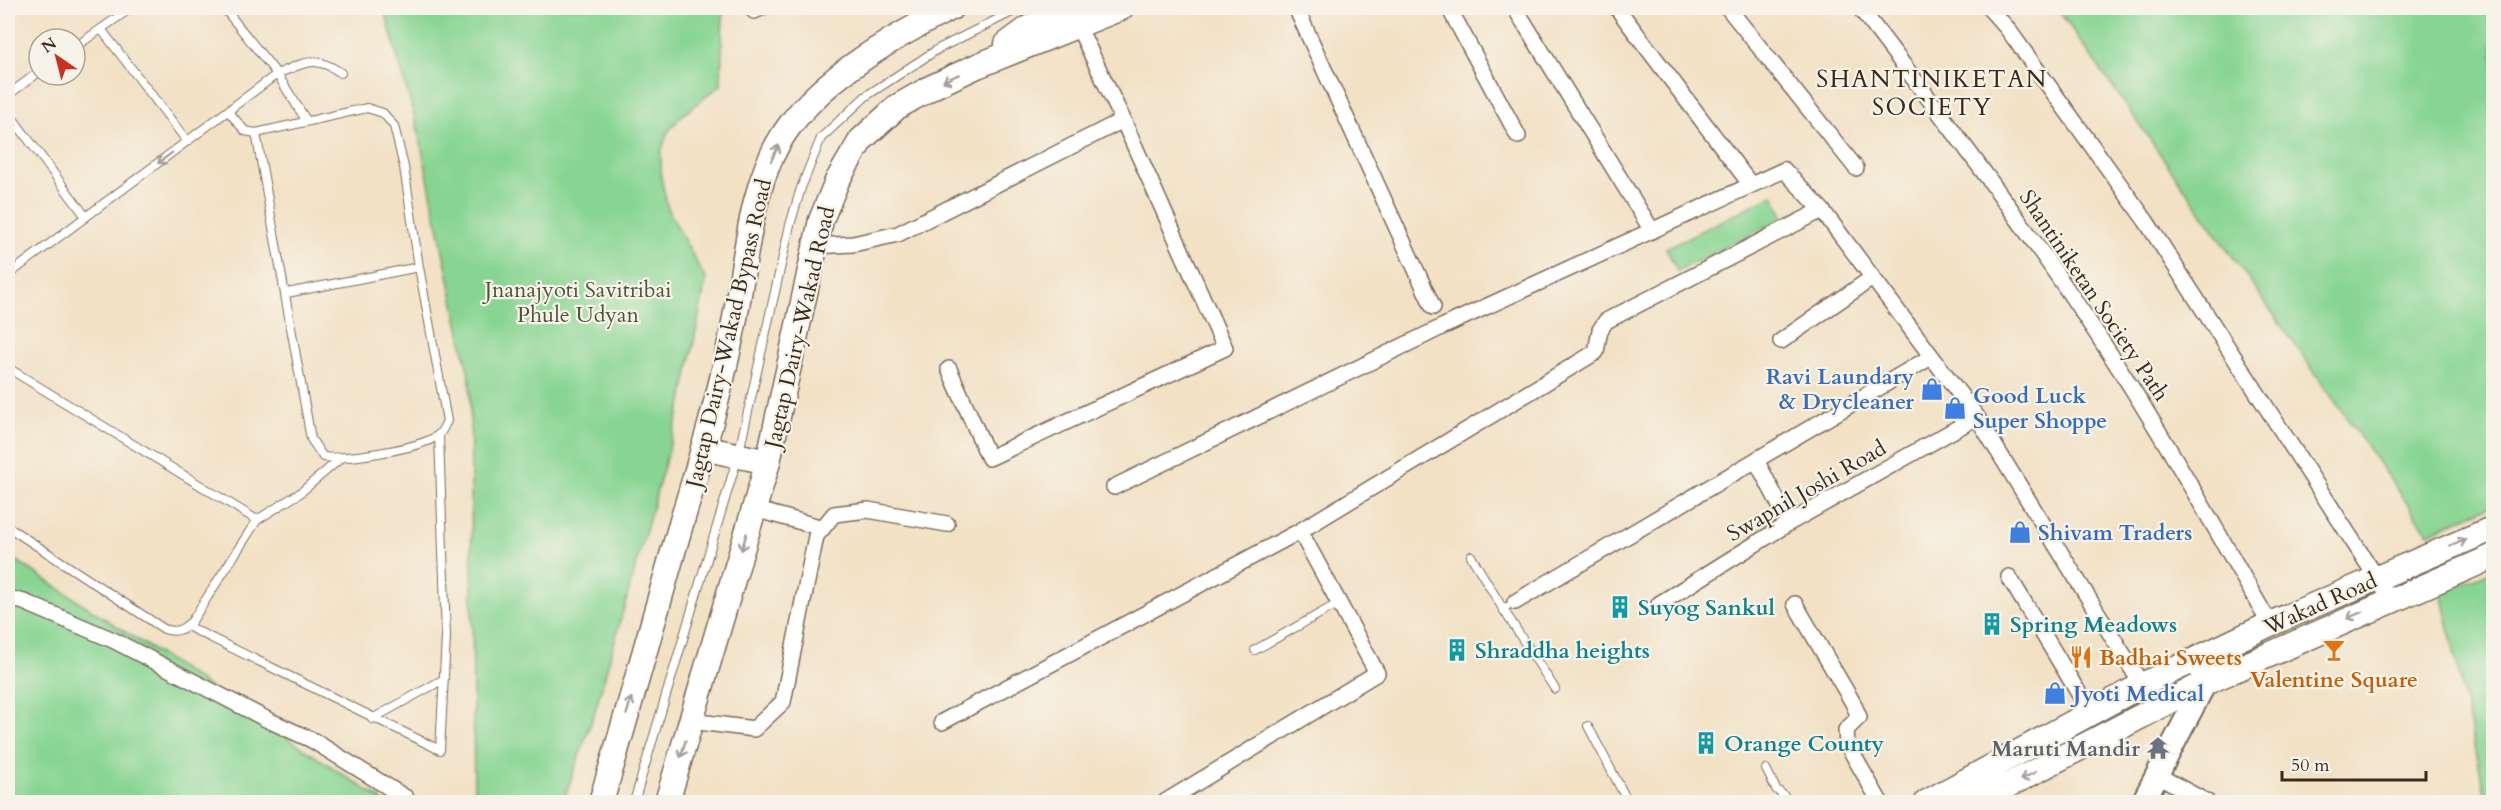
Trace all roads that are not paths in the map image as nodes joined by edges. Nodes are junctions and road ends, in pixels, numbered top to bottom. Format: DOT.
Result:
graph roads {
  1 [pos="131,8"];
  2 [pos="224,8"];
  3 [pos="951,8"];
  4 [pos="1020,8"];
  5 [pos="1121,8"];
  6 [pos="1296,8"];
  7 [pos="1449,8"];
  8 [pos="1515,8"];
  9 [pos="1617,8"];
  10 [pos="1728,8"];
  11 [pos="1860,8"];
  12 [pos="1989,8"];
  13 [pos="1074,17"];
  14 [pos="101,29"];
  15 [pos="87,39"];
  16 [pos="341,73"];
  17 [pos="277,74"];
  18 [pos="27,81"];
  19 [pos="8,95"];
  20 [pos="228,111"];
  21 [pos="8,112"];
  22 [pos="306,120"];
  23 [pos="1123,120"];
  24 [pos="256,133"];
  25 [pos="1518,136"];
  26 [pos="187,141"];
  27 [pos="1856,168"];
  28 [pos="1751,185"];
  29 [pos="1822,210"];
  30 [pos="86,217"];
  31 [pos="1651,229"];
  32 [pos="815,246"];
  33 [pos="419,267"];
  34 [pos="8,275"];
  35 [pos="1872,278"];
  36 [pos="287,293"];
  37 [pos="1433,307"];
  38 [pos="1782,341"];
  39 [pos="1931,357"];
  40 [pos="8,368"];
  41 [pos="949,369"];
  42 [pos="1977,417"];
  43 [pos="439,435"];
  44 [pos="703,448"];
  45 [pos="738,456"];
  46 [pos="340,459"];
  47 [pos="1756,460"];
  48 [pos="768,462"];
  49 [pos="1114,487"];
  50 [pos="754,509"];
  51 [pos="257,520"];
  52 [pos="1789,523"];
  53 [pos="947,524"];
  54 [pos="8,527"];
  55 [pos="823,528"];
  56 [pos="2493,528"];
  57 [pos="1300,531"];
  58 [pos="1471,556"];
  59 [pos="2493,556"];
  60 [pos="2009,577"];
  61 [pos="2377,577"];
  62 [pos="8,598"];
  63 [pos="2391,600"];
  64 [pos="1339,603"];
  65 [pos="1659,604"];
  66 [pos="1795,604"];
  67 [pos="1509,605"];
  68 [pos="2270,624"];
  69 [pos="187,626"];
  70 [pos="1255,650"];
  71 [pos="2198,660"];
  72 [pos="444,678"];
  73 [pos="2205,683"];
  74 [pos="2142,686"];
  75 [pos="1555,689"];
  76 [pos="2090,712"];
  77 [pos="372,719"];
  78 [pos="691,720"];
  79 [pos="942,722"];
  80 [pos="1588,726"];
  81 [pos="1766,769"];
  82 [pos="2157,775"];
  83 [pos="1977,796"];
  84 [pos="408,802"];
  85 [pos="601,802"];
  86 [pos="634,802"];
  87 [pos="667,802"];
  88 [pos="1165,802"];
  89 [pos="1628,802"];
  90 [pos="1791,802"];
  91 [pos="1880,802"];
  92 [pos="1928,802"];
  93 [pos="2143,802"];
  94 [pos="2207,802"];
  1 -- 14 [label="lane"];
  2 -- 17 [label="lane"];
  44 -- 3 [label="main road, Jagtap Dairy-Wakad Bypass Road, one-way"];
  4 -- 45 [label="lane"];
  5 -- 13 [label="main road, Jagtap Dairy-Wakad Road"];
  6 -- 37 [label="street"];
  7 -- 25 [label="street"];
  8 -- 31 [label="street"];
  9 -- 28 [label="street"];
  10 -- 27 [label="street"];
  11 -- 68 [label="street, Shantiniketan Society Path"];
  12 -- 61 [label="street"];
  13 -- 23 [label="street"];
  13 -- 32 [label="main road, Jagtap Dairy-Wakad Road, one-way"];
  14 -- 15 [label="lane"];
  14 -- 26 [label="lane"];
  16 -- 17 [label="lane"];
  17 -- 20 [label="lane"];
  17 -- 22 [label="lane"];
  18 -- 19 [label="lane"];
  20 -- 24 [label="lane"];
  20 -- 26 [label="lane"];
  21 -- 30 [label="lane"];
  22 -- 24 [label="lane"];
  22 -- 33 [label="lane"];
  23 -- 32 [label="street"];
  23 -- 41 [label="street"];
  24 -- 36 [label="lane"];
  26 -- 30 [label="lane, one-way"];
  28 -- 29 [label="street"];
  28 -- 31 [label="street"];
  29 -- 35 [label="street"];
  29 -- 57 [label="street"];
  30 -- 34 [label="lane"];
  31 -- 49 [label="street"];
  32 -- 48 [label="main road, Jagtap Dairy-Wakad Road"];
  33 -- 36 [label="lane"];
  33 -- 43 [label="lane"];
  35 -- 38 [label="street"];
  35 -- 39 [label="street"];
  36 -- 46 [label="lane"];
  39 -- 42 [label="street"];
  39 -- 47 [label="street"];
  40 -- 51 [label="lane"];
  42 -- 52 [label="street, Swapnil Joshi Road"];
  42 -- 74 [label="street"];
  43 -- 46 [label="lane"];
  43 -- 72 [label="lane"];
  44 -- 45 [label="main road"];
  85 -- 44 [label="main road, Jagtap Dairy-Wakad Bypass Road, one-way"];
  45 -- 48 [label="main road"];
  45 -- 86 [label="lane"];
  46 -- 51 [label="lane"];
  47 -- 52 [label="street"];
  47 -- 67 [label="street"];
  48 -- 50 [label="main road, Jagtap Dairy-Wakad Road"];
  50 -- 55 [label="street"];
  50 -- 78 [label="main road, Jagtap Dairy-Wakad Road, one-way"];
  51 -- 69 [label="lane"];
  52 -- 65 [label="street, Swapnil Joshi Road"];
  53 -- 55 [label="street"];
  54 -- 69 [label="lane"];
  55 -- 78 [label="street"];
  61 -- 56 [label="main road, Wakad Road, one-way"];
  57 -- 64 [label="street"];
  57 -- 79 [label="street"];
  58 -- 67 [label="lane"];
  59 -- 63 [label="main road, Wakad Road"];
  60 -- 76 [label="street"];
  61 -- 63 [label="street"];
  61 -- 68 [label="main road, Wakad Road"];
  62 -- 84 [label="street"];
  63 -- 73 [label="main road, Wakad Road, one-way"];
  64 -- 70 [label="lane"];
  64 -- 88 [label="street"];
  66 -- 91 [label="street"];
  67 -- 75 [label="lane"];
  68 -- 71 [label="main road, Wakad Road"];
  69 -- 77 [label="lane"];
  71 -- 73 [label="street"];
  71 -- 74 [label="main road, Wakad Road"];
  72 -- 77 [label="lane"];
  72 -- 77 [label="lane"];
  73 -- 82 [label="street"];
  73 -- 83 [label="main road, Wakad Road, one-way"];
  74 -- 76 [label="main road, Wakad Road"];
  76 -- 83 [label="main road, Wakad Road"];
  78 -- 87 [label="main road, Jagtap Dairy-Wakad Road, one-way"];
  80 -- 89 [label="lane"];
  81 -- 90 [label="lane"];
  82 -- 93 [label="street"];
  82 -- 94 [label="street"];
  83 -- 92 [label="main road, Wakad Road"];
}
